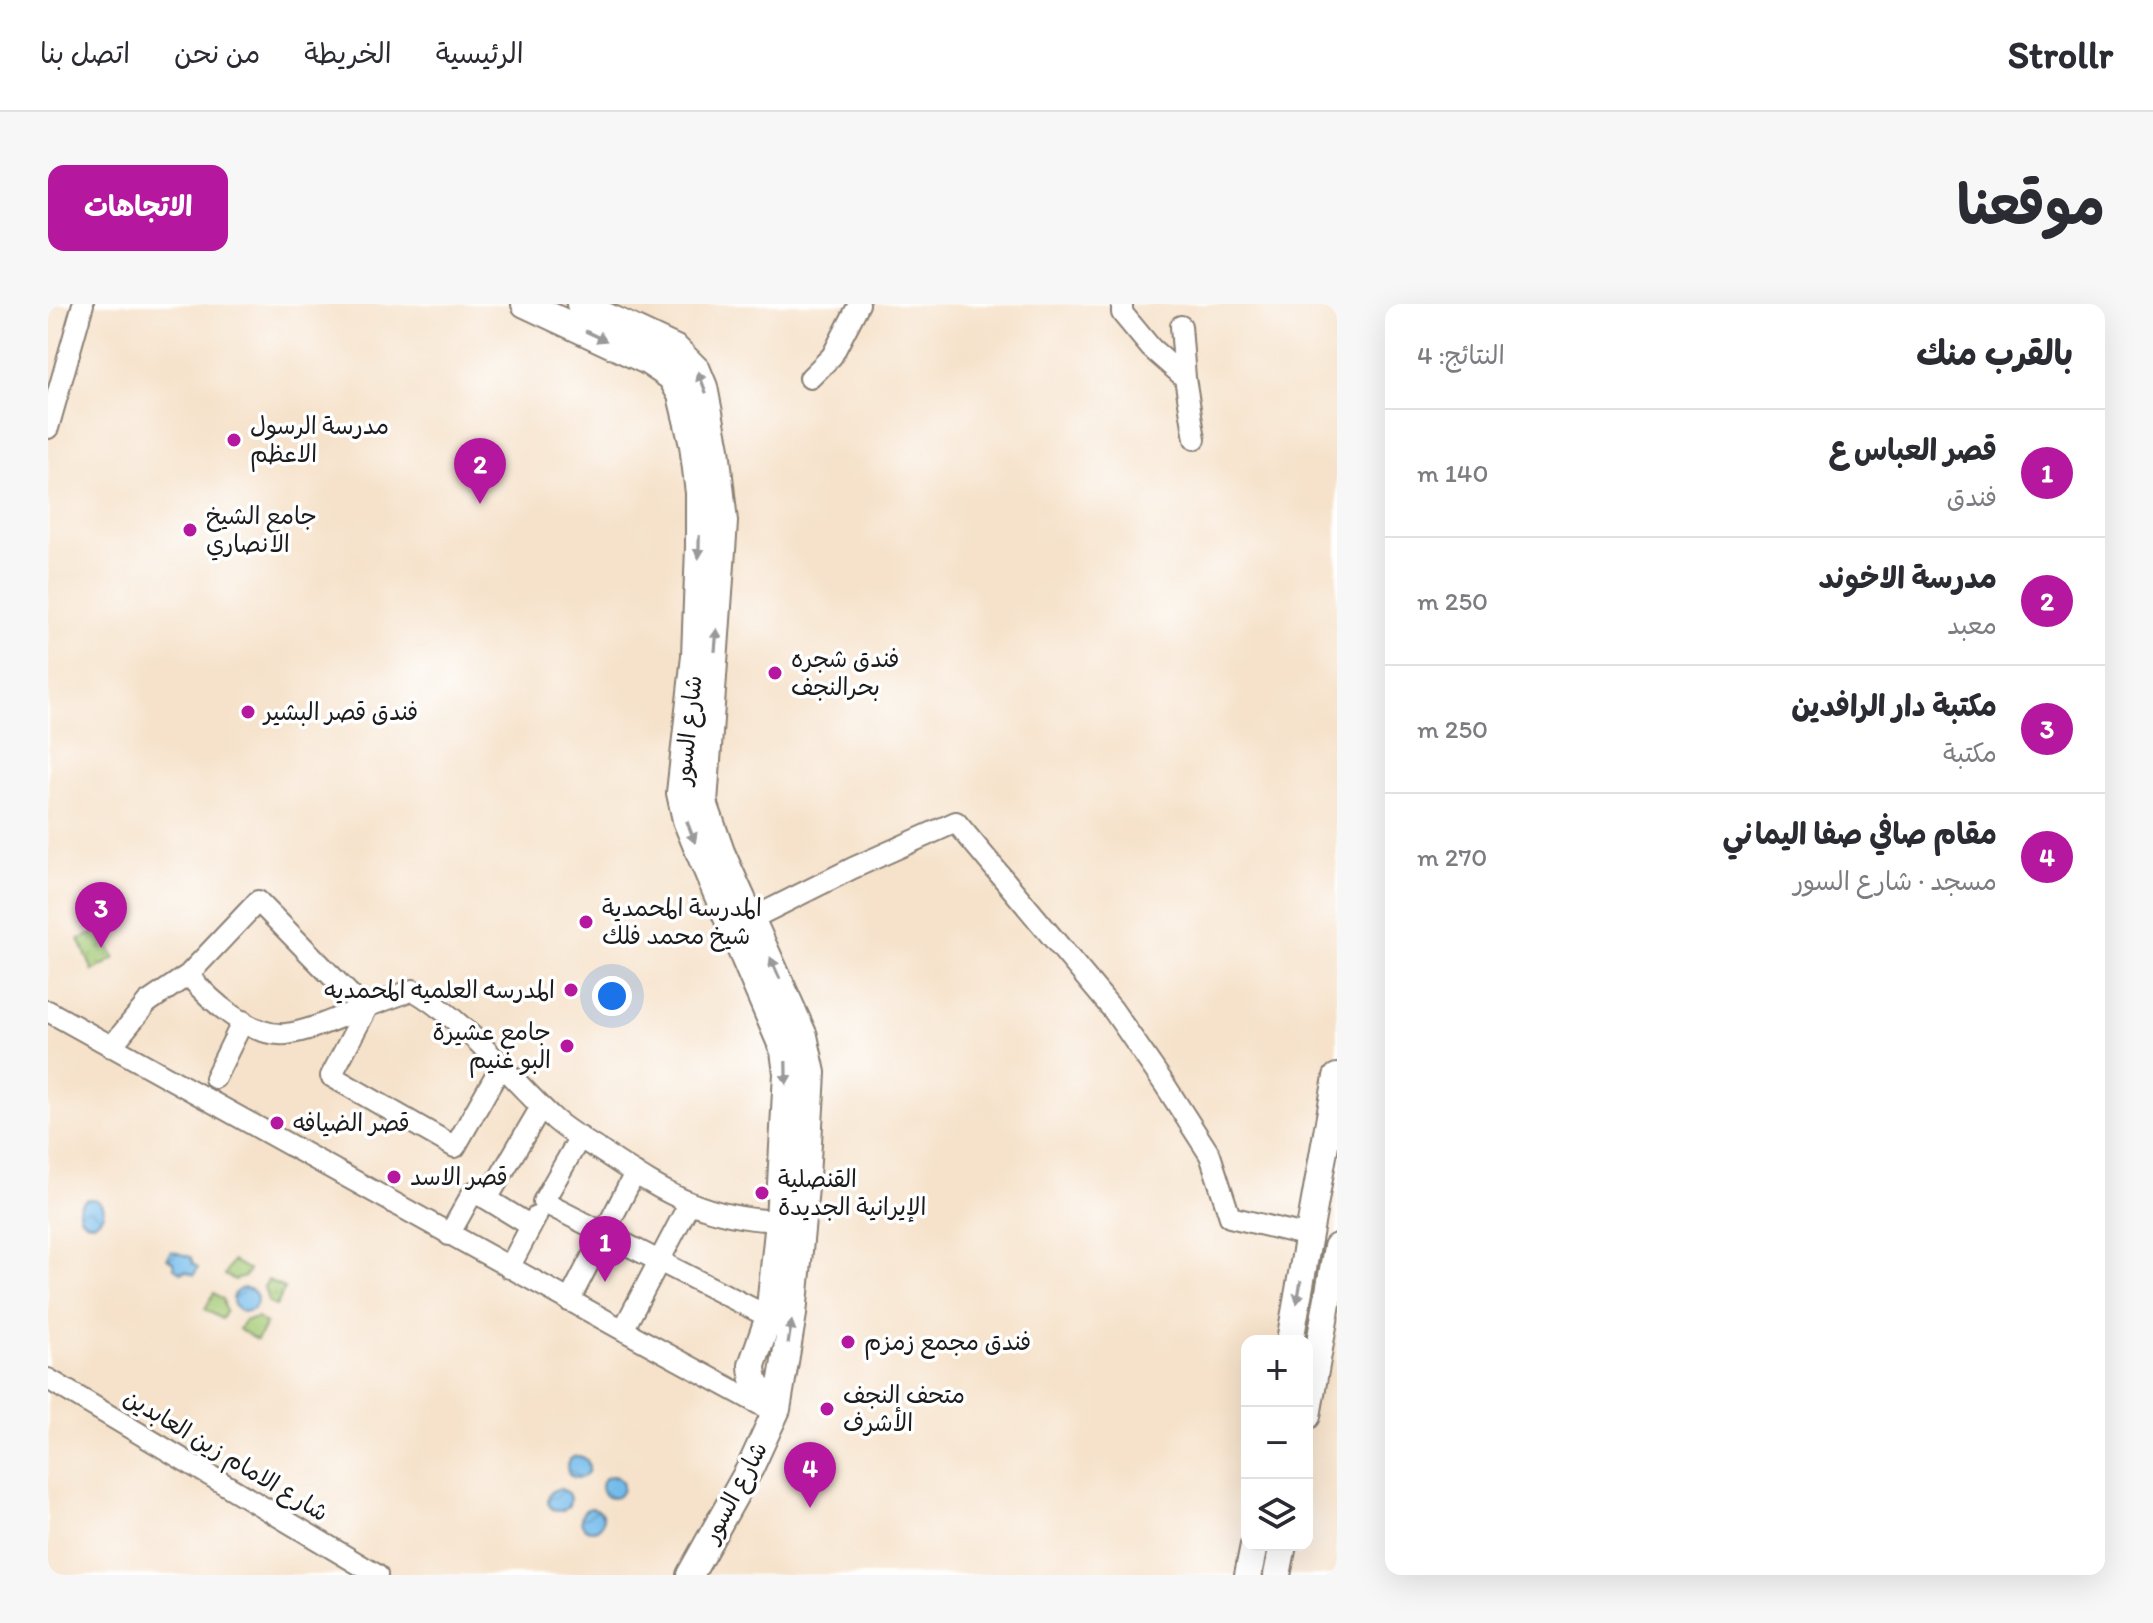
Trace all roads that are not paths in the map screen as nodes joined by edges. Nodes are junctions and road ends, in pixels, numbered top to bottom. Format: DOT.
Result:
graph roads {
  1 [pos="83,304"];
  2 [pos="525,304"];
  3 [pos="580,304"];
  4 [pos="859,304"];
  5 [pos="1122,304"];
  6 [pos="1181,326"];
  7 [pos="810,378"];
  8 [pos="1185,378"];
  9 [pos="48,428"];
  10 [pos="1195,439"];
  11 [pos="742,923"];
  12 [pos="188,975"];
  13 [pos="365,1007"];
  14 [pos="48,1011"];
  15 [pos="243,1021"];
  16 [pos="111,1047"];
  17 [pos="501,1066"];
  18 [pos="1337,1077"];
  19 [pos="215,1078"];
  20 [pos="541,1107"];
  21 [pos="580,1137"];
  22 [pos="635,1173"];
  23 [pos="487,1199"];
  24 [pos="543,1202"];
  25 [pos="689,1204"];
  26 [pos="791,1221"];
  27 [pos="531,1226"];
  28 [pos="604,1234"];
  29 [pos="449,1235"];
  30 [pos="1309,1236"];
  31 [pos="1337,1247"];
  32 [pos="659,1261"];
  33 [pos="509,1268"];
  34 [pos="569,1301"];
  35 [pos="769,1317"];
  36 [pos="623,1330"];
  37 [pos="1291,1335"];
  38 [pos="1313,1378"];
  39 [pos="48,1379"];
  40 [pos="776,1411"];
  41 [pos="1253,1551"];
  42 [pos="1282,1551"];
  43 [pos="377,1575"];
  44 [pos="690,1575"];
  45 [pos="1248,1575"];
  46 [pos="1277,1575"];
  1 -- 9 [label="street"];
  2 -- 11 [label="main road, شارع السور, one-way"];
  11 -- 3 [label="main road, شارع السور, one-way"];
  4 -- 7 [label="street"];
  5 -- 8 [label="street"];
  6 -- 8 [label="street"];
  8 -- 10 [label="street"];
  11 -- 26 [label="main road, شارع السور"];
  11 -- 30 [label="street"];
  12 -- 13 [label="street"];
  12 -- 15 [label="street"];
  12 -- 16 [label="street"];
  13 -- 15 [label="street"];
  13 -- 17 [label="street"];
  13 -- 17 [label="street"];
  14 -- 16 [label="street"];
  15 -- 19 [label="street"];
  16 -- 29 [label="street"];
  17 -- 20 [label="street"];
  18 -- 30 [label="main road"];
  20 -- 21 [label="street"];
  20 -- 23 [label="street"];
  21 -- 22 [label="street"];
  21 -- 24 [label="street"];
  22 -- 25 [label="street"];
  22 -- 28 [label="street"];
  23 -- 27 [label="street"];
  23 -- 29 [label="street"];
  24 -- 27 [label="street"];
  24 -- 28 [label="street"];
  25 -- 26 [label="street"];
  25 -- 32 [label="street"];
  26 -- 35 [label="main road, شارع السور"];
  40 -- 26 [label="main road, شارع السور, one-way"];
  27 -- 33 [label="street"];
  28 -- 32 [label="street"];
  28 -- 34 [label="street"];
  29 -- 33 [label="street"];
  30 -- 37 [label="main road, one-way"];
  31 -- 38 [label="main road"];
  32 -- 35 [label="street"];
  32 -- 36 [label="street"];
  33 -- 34 [label="street"];
  34 -- 36 [label="street"];
  35 -- 40 [label="main road, شارع السور"];
  36 -- 40 [label="street"];
  39 -- 43 [label="street, شارع الامام زين العابدين"];
  40 -- 44 [label="main road, شارع السور"];
  41 -- 45 [label="main road"];
  42 -- 46 [label="main road"];
}
